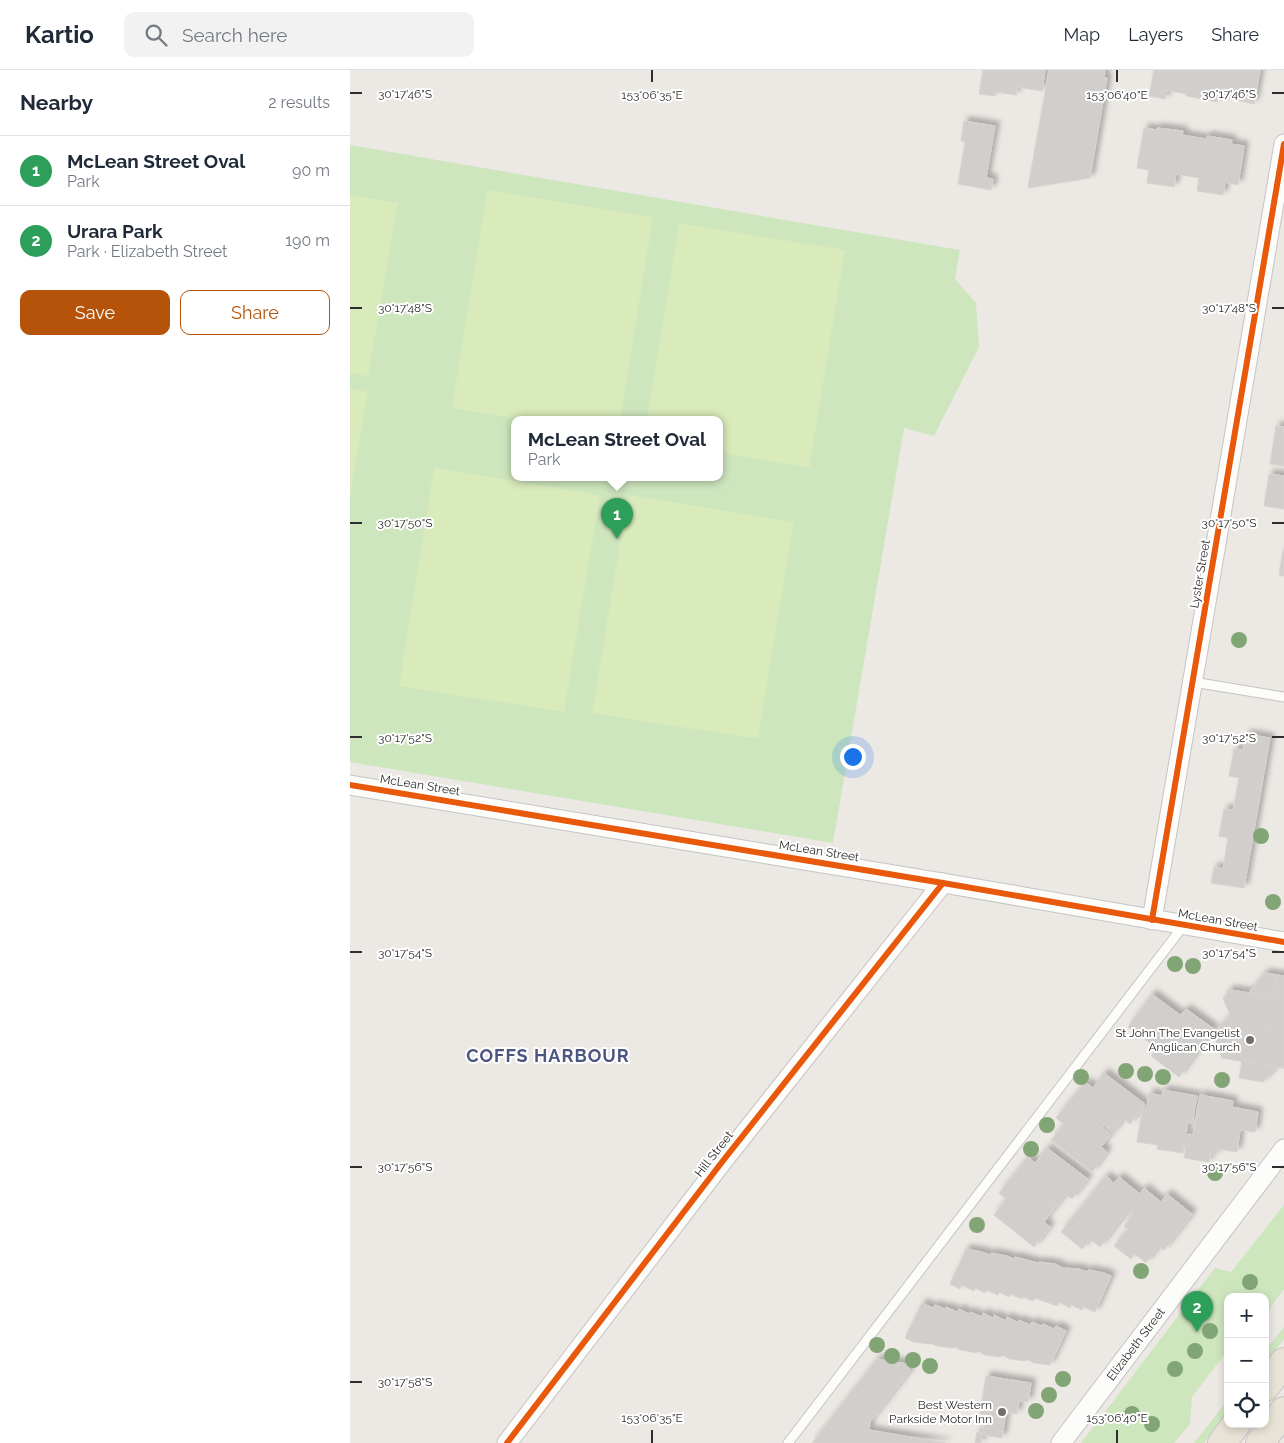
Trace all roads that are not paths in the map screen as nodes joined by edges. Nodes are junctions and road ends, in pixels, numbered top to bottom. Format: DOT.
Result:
graph roads {
  1 [pos="1284,144"];
  2 [pos="1193,682"];
  3 [pos="1284,697"];
  4 [pos="350,785"];
  5 [pos="943,883"];
  6 [pos="1152,920"];
  7 [pos="1184,925"];
  8 [pos="1284,942"];
  9 [pos="1284,1149"];
  10 [pos="1284,1362"];
  11 [pos="1268,1383"];
  12 [pos="1284,1411"];
  13 [pos="1233,1428"];
  14 [pos="507,1443"];
  15 [pos="788,1443"];
  16 [pos="1061,1443"];
  17 [pos="1222,1443"];
  18 [pos="1260,1443"];
  1 -- 2 [label="street, Lyster Street"];
  2 -- 3 [label="lane"];
  2 -- 6 [label="street, Lyster Street"];
  4 -- 5 [label="street, McLean Street"];
  5 -- 6 [label="street, McLean Street"];
  5 -- 14 [label="street, Hill Street"];
  6 -- 7 [label="street, McLean Street"];
  7 -- 8 [label="street, McLean Street"];
  7 -- 15 [label="lane"];
  9 -- 16 [label="street, Elizabeth Street"];
  10 -- 11 [label="highway"];
  12 -- 18 [label="highway"];
  13 -- 17 [label="highway"];
}
